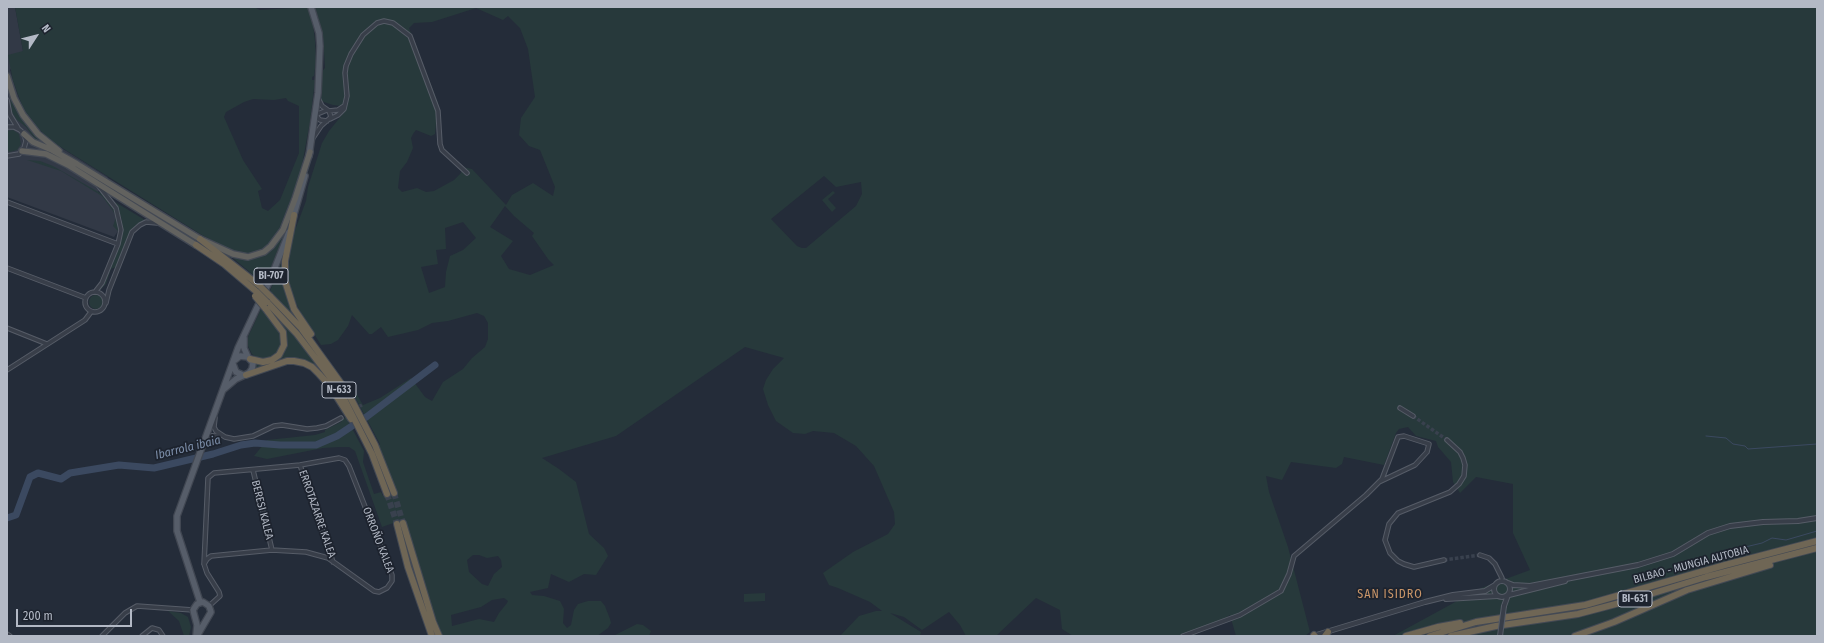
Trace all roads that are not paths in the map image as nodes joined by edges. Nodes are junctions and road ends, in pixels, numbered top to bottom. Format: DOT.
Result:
graph roads {
  1 [pos="311,7"];
  2 [pos="7,76"];
  3 [pos="317,97"];
  4 [pos="7,100"];
  5 [pos="345,105"];
  6 [pos="328,111"];
  7 [pos="315,115"];
  8 [pos="328,120"];
  9 [pos="7,127"];
  10 [pos="18,128"];
  11 [pos="24,134"];
  12 [pos="312,140"];
  13 [pos="22,151"];
  14 [pos="310,152"];
  15 [pos="7,156"];
  16 [pos="77,164"];
  17 [pos="467,173"];
  18 [pos="96,183"];
  19 [pos="7,202"];
  20 [pos="294,215"];
  21 [pos="166,225"];
  22 [pos="200,239"];
  23 [pos="118,244"];
  24 [pos="196,245"];
  25 [pos="7,268"];
  26 [pos="257,291"];
  27 [pos="95,292"];
  28 [pos="86,298"];
  29 [pos="268,302"];
  30 [pos="106,303"];
  31 [pos="91,312"];
  32 [pos="7,328"];
  33 [pos="244,335"];
  34 [pos="47,344"];
  35 [pos="249,358"];
  36 [pos="233,363"];
  37 [pos="7,370"];
  38 [pos="245,375"];
  39 [pos="223,390"];
  40 [pos="348,393"];
  41 [pos="1400,408"];
  42 [pos="215,412"];
  43 [pos="1413,416"];
  44 [pos="341,418"];
  45 [pos="220,435"];
  46 [pos="1447,440"];
  47 [pos="372,454"];
  48 [pos="199,455"];
  49 [pos="300,465"];
  50 [pos="253,470"];
  51 [pos="1379,482"];
  52 [pos="1817,518"];
  53 [pos="1817,541"];
  54 [pos="1817,548"];
  55 [pos="272,550"];
  56 [pos="1802,552"];
  57 [pos="1480,555"];
  58 [pos="1444,560"];
  59 [pos="333,563"];
  60 [pos="204,564"];
  61 [pos="1502,578"];
  62 [pos="1573,578"];
  63 [pos="1508,583"];
  64 [pos="1495,585"];
  65 [pos="1508,595"];
  66 [pos="1499,596"];
  67 [pos="1437,600"];
  68 [pos="200,602"];
  69 [pos="209,606"];
  70 [pos="1504,606"];
  71 [pos="193,610"];
  72 [pos="195,616"];
  73 [pos="209,617"];
  74 [pos="1476,622"];
  75 [pos="7,634"];
  76 [pos="1326,634"];
  77 [pos="10,636"];
  78 [pos="102,636"];
  79 [pos="142,636"];
  80 [pos="163,636"];
  81 [pos="196,636"];
  82 [pos="432,636"];
  83 [pos="439,636"];
  84 [pos="1183,636"];
  85 [pos="1314,636"];
  86 [pos="1406,636"];
  87 [pos="1430,636"];
  88 [pos="1451,636"];
  89 [pos="1500,636"];
  90 [pos="1575,636"];
  1 -- 3 [label="main road, BI-707"];
  2 -- 16 [label="highway"];
  3 -- 6 [label="street"];
  3 -- 7 [label="main road, BI-707"];
  4 -- 10 [label="street"];
  5 -- 6 [label="street"];
  5 -- 8 [label="street"];
  5 -- 17 [label="street"];
  6 -- 7 [label="street"];
  6 -- 8 [label="street"];
  7 -- 8 [label="street"];
  7 -- 12 [label="main road, BI-707"];
  8 -- 12 [label="street"];
  9 -- 10 [label="street"];
  10 -- 11 [label="street"];
  11 -- 13 [label="street"];
  11 -- 16 [label="highway"];
  12 -- 14 [label="main road, BI-707"];
  13 -- 15 [label="street"];
  13 -- 18 [label="highway"];
  14 -- 20 [label="main road, BI-707"];
  14 -- 22 [label="highway"];
  16 -- 22 [label="highway"];
  18 -- 21 [label="highway"];
  18 -- 23 [label="street"];
  19 -- 23 [label="street"];
  20 -- 33 [label="main road, BI-707"];
  20 -- 40 [label="highway"];
  21 -- 24 [label="highway"];
  21 -- 30 [label="street"];
  22 -- 26 [label="highway, N-633"];
  23 -- 27 [label="street"];
  24 -- 26 [label="highway, N-633"];
  25 -- 28 [label="street"];
  26 -- 29 [label="highway, N-633, bridge"];
  26 -- 29 [label="highway, bridge"];
  27 -- 28 [label="street"];
  27 -- 30 [label="street"];
  28 -- 31 [label="street"];
  29 -- 35 [label="highway"];
  29 -- 40 [label="highway, N-633"];
  29 -- 47 [label="highway, N-633"];
  30 -- 31 [label="street"];
  31 -- 34 [label="street"];
  32 -- 34 [label="street"];
  33 -- 35 [label="main road"];
  33 -- 36 [label="main road, BI-707"];
  34 -- 37 [label="street"];
  35 -- 36 [label="main road"];
  35 -- 38 [label="main road"];
  36 -- 38 [label="main road"];
  36 -- 39 [label="main road, BI-707"];
  38 -- 39 [label="main road"];
  38 -- 47 [label="highway"];
  39 -- 42 [label="main road, BI-707"];
  40 -- 47 [label="highway, N-633"];
  41 -- 43 [label="street"];
  42 -- 45 [label="street"];
  42 -- 48 [label="main road"];
  44 -- 45 [label="street"];
  45 -- 48 [label="street"];
  46 -- 58 [label="street"];
  48 -- 68 [label="main road"];
  49 -- 50 [label="street"];
  49 -- 59 [label="street, ERROTAZARRE KALEA"];
  49 -- 59 [label="street, ORROÑO KALEA"];
  50 -- 55 [label="street, BERESI KALEA"];
  50 -- 60 [label="street"];
  51 -- 51 [label="street"];
  51 -- 84 [label="street"];
  52 -- 62 [label="street"];
  53 -- 74 [label="highway, BILBAO - MUNGIA AUTOBIA / BI-631"];
  54 -- 56 [label="highway, BILBAO - MUNGIA AUTOBIA / BI-631"];
  55 -- 59 [label="street, ORROÑO KALEA"];
  55 -- 60 [label="street, ORROÑO KALEA"];
  56 -- 88 [label="highway, BILBAO - MUNGIA AUTOBIA / BI-631"];
  56 -- 90 [label="highway"];
  57 -- 61 [label="street"];
  60 -- 69 [label="street"];
  62 -- 63 [label="street"];
  62 -- 65 [label="street"];
  63 -- 64 [label="street"];
  63 -- 65 [label="street"];
  64 -- 66 [label="street"];
  64 -- 67 [label="street"];
  65 -- 66 [label="street"];
  65 -- 70 [label="street"];
  66 -- 67 [label="street"];
  66 -- 70 [label="street"];
  67 -- 76 [label="street"];
  68 -- 69 [label="main road"];
  68 -- 71 [label="main road"];
  69 -- 73 [label="main road"];
  70 -- 89 [label="street, bridge"];
  71 -- 72 [label="main road"];
  71 -- 78 [label="street"];
  72 -- 73 [label="main road"];
  72 -- 81 [label="main road"];
  73 -- 81 [label="main road"];
  74 -- 86 [label="highway"];
  74 -- 87 [label="highway, BILBAO - MUNGIA AUTOBIA / BI-631"];
  75 -- 77 [label="street"];
  76 -- 85 [label="street"];
  79 -- 80 [label="street"];
  82 -- 83 [label="highway"];
}
